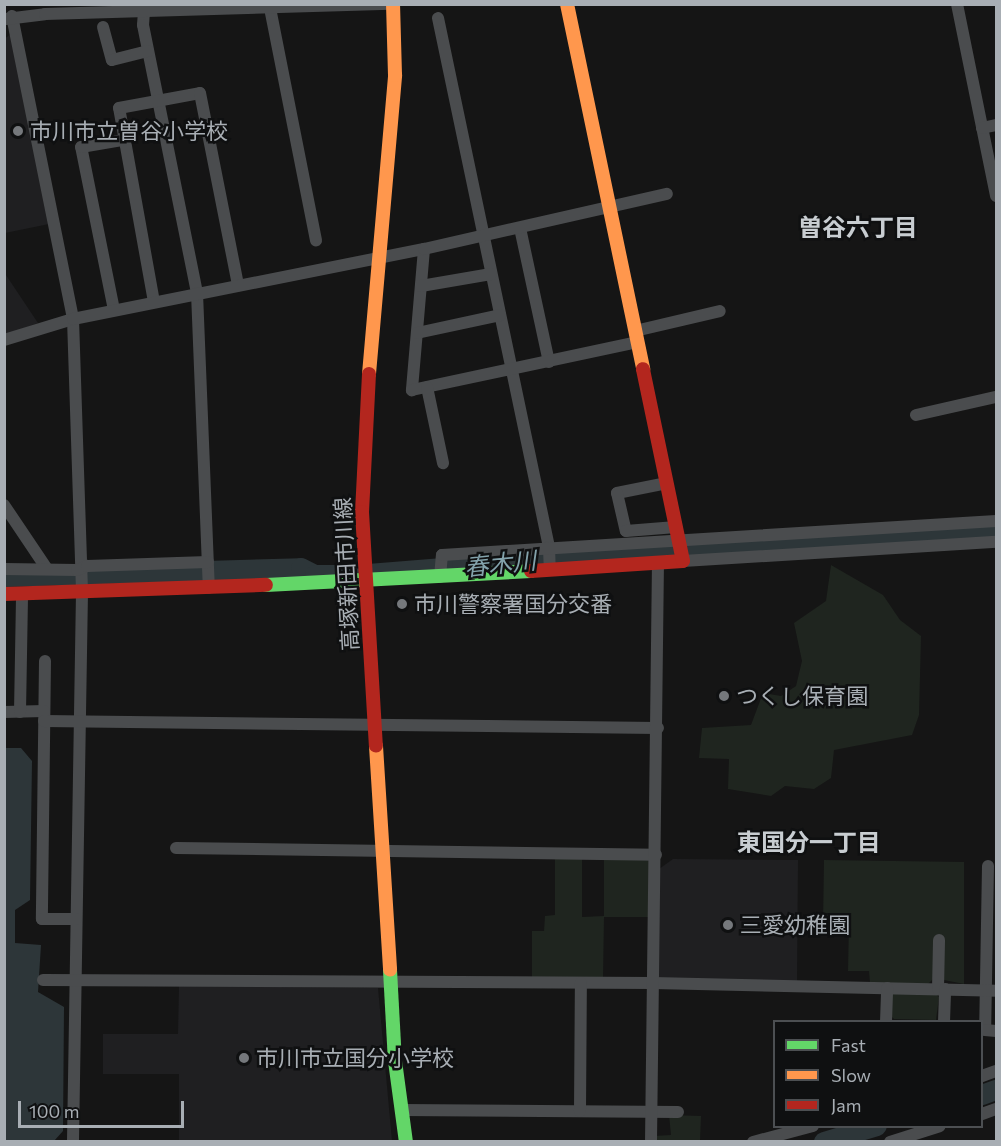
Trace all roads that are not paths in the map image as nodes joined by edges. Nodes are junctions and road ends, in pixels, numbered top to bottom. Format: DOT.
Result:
graph roads {
  1 [pos="392,4"];
  2 [pos="567,4"];
  3 [pos="957,4"];
  4 [pos="215,7"];
  5 [pos="270,8"];
  6 [pos="44,9"];
  7 [pos="144,11"];
  8 [pos="8,18"];
  9 [pos="438,18"];
  10 [pos="103,27"];
  11 [pos="148,51"];
  12 [pos="158,100"];
  13 [pos="996,125"];
  14 [pos="982,128"];
  15 [pos="123,140"];
  16 [pos="667,194"];
  17 [pos="996,196"];
  18 [pos="609,207"];
  19 [pos="520,228"];
  20 [pos="484,235"];
  21 [pos="316,241"];
  22 [pos="424,249"];
  23 [pos="380,256"];
  24 [pos="491,274"];
  25 [pos="238,285"];
  26 [pos="421,286"];
  27 [pos="197,293"];
  28 [pos="154,302"];
  29 [pos="114,310"];
  30 [pos="720,311"];
  31 [pos="500,315"];
  32 [pos="73,318"];
  33 [pos="417,333"];
  34 [pos="636,336"];
  35 [pos="4,340"];
  36 [pos="549,362"];
  37 [pos="512,370"];
  38 [pos="427,387"];
  39 [pos="996,397"];
  40 [pos="916,416"];
  41 [pos="443,463"];
  42 [pos="667,483"];
  43 [pos="4,506"];
  44 [pos="996,521"];
  45 [pos="996,542"];
  46 [pos="680,545"];
  47 [pos="549,549"];
  48 [pos="658,563"];
  49 [pos="550,568"];
  50 [pos="4,569"];
  51 [pos="47,569"];
  52 [pos="439,570"];
  53 [pos="209,573"];
  54 [pos="366,576"];
  55 [pos="82,577"];
  56 [pos="22,593"];
  57 [pos="4,594"];
  58 [pos="492,599"];
  59 [pos="520,600"];
  60 [pos="45,661"];
  61 [pos="4,712"];
  62 [pos="20,712"];
  63 [pos="44,716"];
  64 [pos="80,721"];
  65 [pos="375,724"];
  66 [pos="658,728"];
  67 [pos="176,848"];
  68 [pos="384,852"];
  69 [pos="656,855"];
  70 [pos="988,866"];
  71 [pos="76,919"];
  72 [pos="939,939"];
  73 [pos="43,980"];
  74 [pos="75,981"];
  75 [pos="391,981"];
  76 [pos="581,983"];
  77 [pos="653,984"];
  78 [pos="887,988"];
  79 [pos="941,989"];
  80 [pos="991,991"];
  81 [pos="886,1020"];
  82 [pos="944,1020"];
  83 [pos="996,1031"];
  84 [pos="401,1110"];
  85 [pos="580,1111"];
  86 [pos="651,1112"];
  87 [pos="678,1112"];
  88 [pos="806,1128"];
  89 [pos="934,1128"];
  90 [pos="73,1142"];
  91 [pos="406,1142"];
  92 [pos="651,1142"];
  93 [pos="753,1142"];
  94 [pos="890,1142"];
  1 -- 5 [label="street"];
  1 -- 23 [label="street, 高塚新田市川線"];
  2 -- 18 [label="street"];
  3 -- 14 [label="street"];
  4 -- 5 [label="street"];
  4 -- 7 [label="street"];
  5 -- 21 [label="street"];
  6 -- 7 [label="street"];
  6 -- 8 [label="street"];
  7 -- 11 [label="street"];
  8 -- 32 [label="street"];
  9 -- 20 [label="street"];
  10 -- 11 [label="street"];
  11 -- 12 [label="street"];
  12 -- 15 [label="street"];
  12 -- 25 [label="street"];
  12 -- 27 [label="street"];
  13 -- 14 [label="street"];
  14 -- 17 [label="street"];
  15 -- 28 [label="street"];
  15 -- 29 [label="street"];
  16 -- 18 [label="street"];
  18 -- 19 [label="street"];
  18 -- 34 [label="street"];
  19 -- 20 [label="street"];
  19 -- 36 [label="street"];
  20 -- 22 [label="street"];
  20 -- 24 [label="street"];
  22 -- 23 [label="street"];
  22 -- 26 [label="street"];
  23 -- 25 [label="street"];
  23 -- 54 [label="street, 高塚新田市川線"];
  24 -- 26 [label="street"];
  24 -- 31 [label="street"];
  25 -- 27 [label="street"];
  26 -- 33 [label="street"];
  27 -- 28 [label="street"];
  27 -- 53 [label="street"];
  28 -- 29 [label="street"];
  29 -- 32 [label="street"];
  30 -- 34 [label="street"];
  31 -- 33 [label="street"];
  31 -- 37 [label="street"];
  32 -- 35 [label="street"];
  32 -- 55 [label="street"];
  33 -- 38 [label="street"];
  34 -- 36 [label="street"];
  34 -- 42 [label="street"];
  36 -- 37 [label="street"];
  37 -- 38 [label="street"];
  37 -- 47 [label="street"];
  38 -- 41 [label="street"];
  39 -- 40 [label="street"];
  42 -- 46 [label="street"];
  42 -- 46 [label="street"];
  43 -- 51 [label="street"];
  44 -- 46 [label="street"];
  45 -- 46 [label="street"];
  46 -- 47 [label="street"];
  46 -- 48 [label="street"];
  47 -- 49 [label="street"];
  47 -- 52 [label="street"];
  48 -- 49 [label="street"];
  48 -- 66 [label="street"];
  49 -- 52 [label="street"];
  50 -- 51 [label="street"];
  51 -- 55 [label="street"];
  52 -- 54 [label="street"];
  53 -- 54 [label="street"];
  53 -- 55 [label="street"];
  53 -- 55 [label="street"];
  54 -- 65 [label="street, 高塚新田市川線"];
  55 -- 56 [label="street"];
  55 -- 64 [label="street"];
  56 -- 57 [label="street"];
  56 -- 62 [label="street"];
  58 -- 59 [label="street"];
  60 -- 63 [label="street"];
  61 -- 62 [label="street"];
  62 -- 63 [label="street"];
  63 -- 64 [label="street"];
  63 -- 71 [label="street"];
  64 -- 65 [label="street"];
  64 -- 71 [label="street"];
  65 -- 66 [label="street"];
  65 -- 68 [label="street, 高塚新田市川線"];
  66 -- 69 [label="street"];
  67 -- 68 [label="street"];
  68 -- 69 [label="street"];
  68 -- 75 [label="street, 高塚新田市川線"];
  69 -- 77 [label="street"];
  70 -- 80 [label="street"];
  71 -- 74 [label="street"];
  72 -- 79 [label="street"];
  73 -- 74 [label="street"];
  74 -- 75 [label="street"];
  74 -- 90 [label="street"];
  75 -- 76 [label="street"];
  75 -- 84 [label="street, 高塚新田市川線"];
  76 -- 77 [label="street"];
  76 -- 85 [label="street"];
  77 -- 78 [label="street"];
  77 -- 86 [label="street"];
  78 -- 79 [label="street"];
  78 -- 81 [label="street"];
  79 -- 80 [label="street"];
  79 -- 82 [label="street"];
  80 -- 83 [label="street"];
  84 -- 85 [label="street"];
  84 -- 91 [label="street, 高塚新田市川線"];
  85 -- 86 [label="street"];
  86 -- 87 [label="street"];
  86 -- 92 [label="street"];
  88 -- 93 [label="street"];
  89 -- 94 [label="street"];
}
